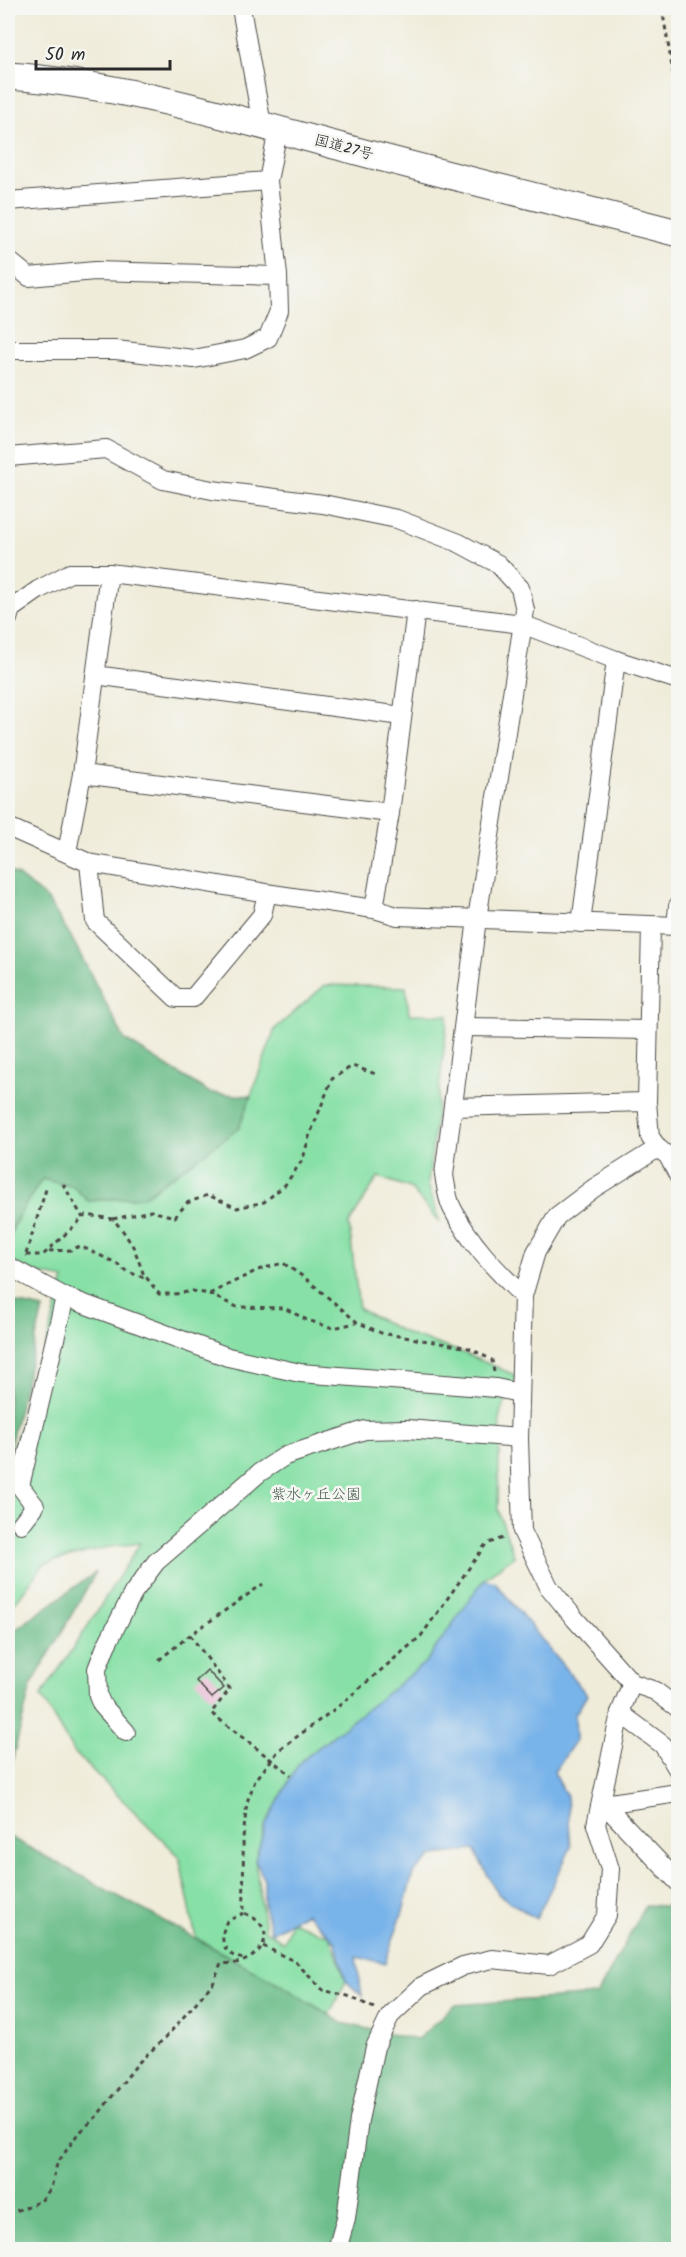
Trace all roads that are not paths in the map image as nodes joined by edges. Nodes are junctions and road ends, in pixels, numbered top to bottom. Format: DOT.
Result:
graph roads {
  1 [pos="241,8"];
  2 [pos="8,76"];
  3 [pos="270,127"];
  4 [pos="268,181"];
  5 [pos="8,201"];
  6 [pos="678,233"];
  7 [pos="8,260"];
  8 [pos="278,276"];
  9 [pos="8,350"];
  10 [pos="8,457"];
  11 [pos="109,573"];
  12 [pos="416,610"];
  13 [pos="8,619"];
  14 [pos="522,624"];
  15 [pos="616,660"];
  16 [pos="95,675"];
  17 [pos="678,680"];
  18 [pos="402,716"];
  19 [pos="82,774"];
  20 [pos="390,813"];
  21 [pos="8,827"];
  22 [pos="67,852"];
  23 [pos="89,863"];
  24 [pos="267,893"];
  25 [pos="678,906"];
  26 [pos="374,909"];
  27 [pos="477,919"];
  28 [pos="581,923"];
  29 [pos="651,926"];
  30 [pos="677,926"];
  31 [pos="464,1027"];
  32 [pos="648,1030"];
  33 [pos="647,1101"];
  34 [pos="453,1107"];
  35 [pos="658,1148"];
  36 [pos="678,1175"];
  37 [pos="10,1267"];
  38 [pos="523,1296"];
  39 [pos="65,1297"];
  40 [pos="519,1393"];
  41 [pos="519,1438"];
  42 [pos="21,1524"];
  43 [pos="632,1683"];
  44 [pos="678,1708"];
  45 [pos="621,1713"];
  46 [pos="126,1732"];
  47 [pos="678,1770"];
  48 [pos="678,1793"];
  49 [pos="678,1882"];
  50 [pos="337,2250"];
  1 -- 3 [label="street"];
  2 -- 3 [label="highway, 国道27号"];
  3 -- 4 [label="street"];
  3 -- 6 [label="highway, 国道27号"];
  4 -- 5 [label="street"];
  4 -- 8 [label="street"];
  7 -- 8 [label="street"];
  8 -- 9 [label="street"];
  10 -- 14 [label="street"];
  11 -- 12 [label="street"];
  11 -- 13 [label="street"];
  11 -- 16 [label="street"];
  12 -- 14 [label="street"];
  12 -- 18 [label="street"];
  14 -- 15 [label="street"];
  14 -- 27 [label="street"];
  15 -- 17 [label="street"];
  15 -- 28 [label="street"];
  16 -- 18 [label="street"];
  16 -- 19 [label="street"];
  18 -- 20 [label="street"];
  19 -- 20 [label="street"];
  19 -- 22 [label="street"];
  20 -- 26 [label="street"];
  21 -- 22 [label="street"];
  22 -- 23 [label="street"];
  23 -- 24 [label="street"];
  23 -- 24 [label="street"];
  24 -- 26 [label="street"];
  25 -- 30 [label="street"];
  26 -- 27 [label="street"];
  27 -- 28 [label="street"];
  27 -- 31 [label="street"];
  28 -- 29 [label="street"];
  29 -- 30 [label="street"];
  29 -- 32 [label="street"];
  31 -- 32 [label="street"];
  31 -- 34 [label="street"];
  32 -- 33 [label="street"];
  33 -- 34 [label="street"];
  33 -- 35 [label="street"];
  34 -- 38 [label="street"];
  35 -- 36 [label="street"];
  35 -- 38 [label="street"];
  37 -- 39 [label="street"];
  38 -- 40 [label="street"];
  39 -- 40 [label="street"];
  39 -- 42 [label="street"];
  40 -- 41 [label="street"];
  41 -- 43 [label="street"];
  41 -- 46 [label="street"];
  43 -- 44 [label="street"];
  43 -- 45 [label="street"];
  45 -- 47 [label="street"];
  45 -- 50 [label="street"];
  48 -- 49 [label="street"];
}
